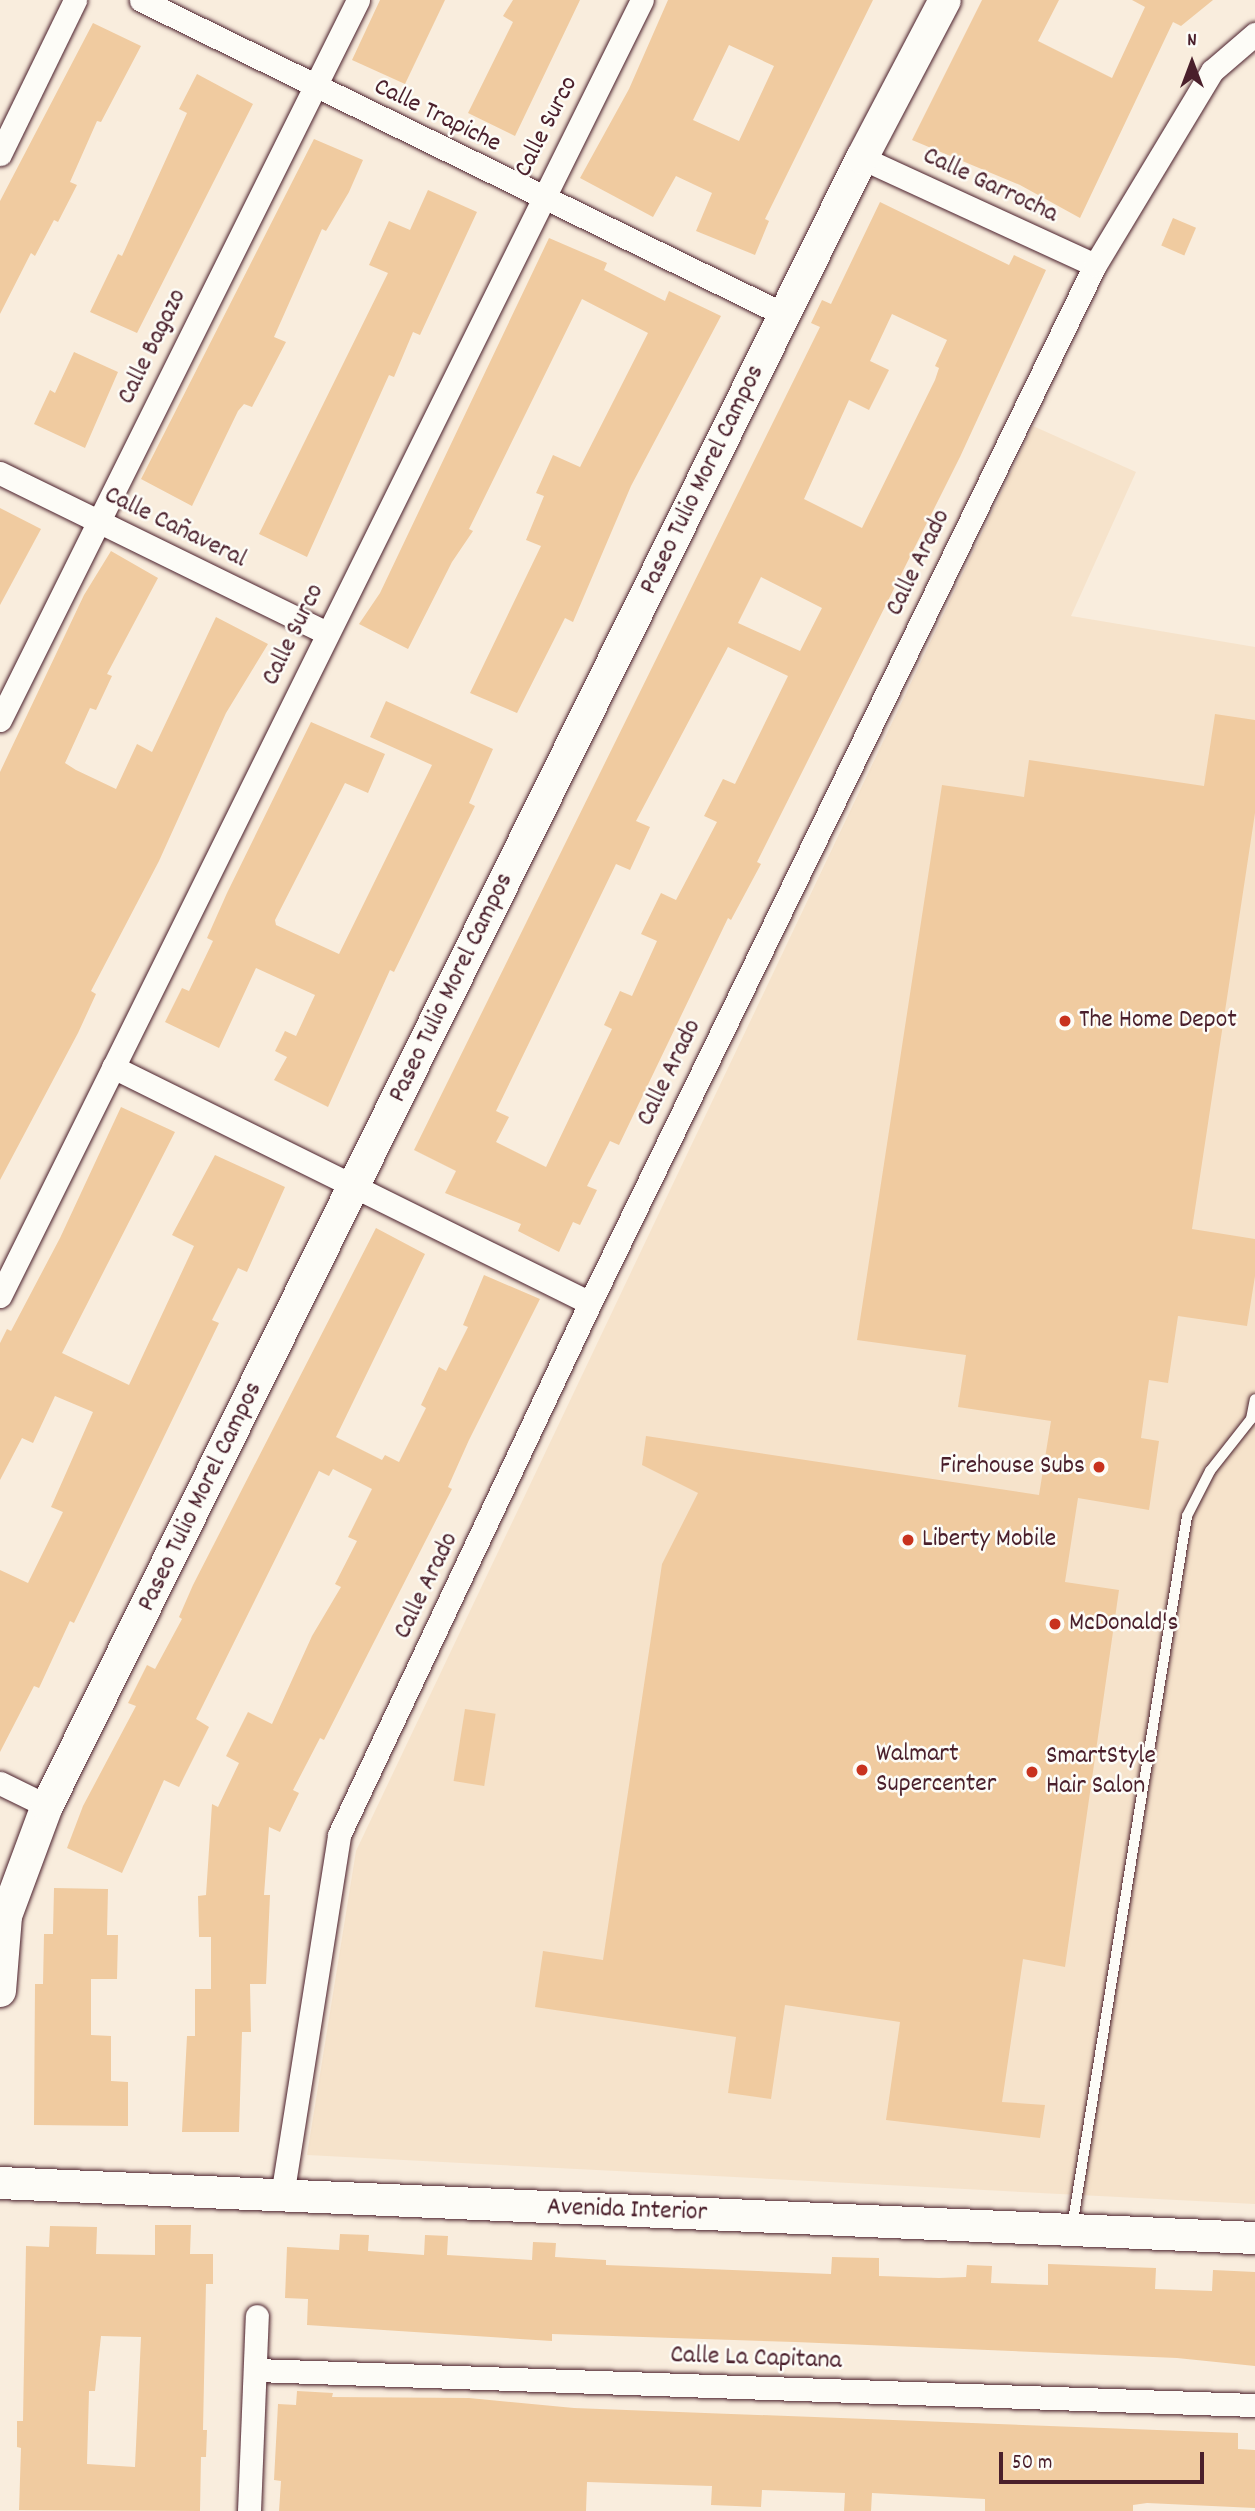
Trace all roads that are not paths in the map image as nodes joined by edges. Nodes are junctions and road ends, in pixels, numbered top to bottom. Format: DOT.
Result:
graph roads {
  1 [pos="75,0"];
  2 [pos="141,0"];
  3 [pos="358,0"];
  4 [pos="642,0"];
  5 [pos="944,0"];
  6 [pos="1255,34"];
  7 [pos="314,86"];
  8 [pos="0,153"];
  9 [pos="862,158"];
  10 [pos="542,200"];
  11 [pos="1096,265"];
  12 [pos="785,315"];
  13 [pos="0,473"];
  14 [pos="98,522"];
  15 [pos="326,633"];
  16 [pos="0,720"];
  17 [pos="113,1068"];
  18 [pos="354,1185"];
  19 [pos="0,1296"];
  20 [pos="590,1303"];
  21 [pos="1255,1399"];
  22 [pos="0,1783"];
  23 [pos="47,1806"];
  24 [pos="0,1991"];
  25 [pos="0,2183"];
  26 [pos="282,2196"];
  27 [pos="1072,2230"];
  28 [pos="1255,2238"];
  29 [pos="257,2315"];
  30 [pos="256,2370"];
  31 [pos="1255,2405"];
  32 [pos="249,2511"];
  1 -- 8 [label="street"];
  2 -- 7 [label="street, Calle Trapiche"];
  3 -- 7 [label="street, Calle Bagazo"];
  4 -- 10 [label="street, Calle Surco"];
  5 -- 9 [label="street, Paseo Tulio Morel Campos"];
  6 -- 11 [label="street, Calle Arado"];
  7 -- 10 [label="street, Calle Trapiche"];
  7 -- 14 [label="street, Calle Bagazo"];
  9 -- 11 [label="street, Calle Garrocha"];
  9 -- 12 [label="street, Paseo Tulio Morel Campos"];
  10 -- 12 [label="street, Calle Trapiche"];
  10 -- 15 [label="street, Calle Surco"];
  11 -- 20 [label="street, Calle Arado"];
  12 -- 18 [label="street, Paseo Tulio Morel Campos"];
  13 -- 14 [label="street, Calle Cañaveral"];
  14 -- 15 [label="street, Calle Cañaveral"];
  14 -- 16 [label="street, Calle Bagazo"];
  15 -- 17 [label="street, Calle Surco"];
  17 -- 18 [label="street"];
  17 -- 19 [label="street, Calle Surco"];
  18 -- 20 [label="street"];
  18 -- 23 [label="street, Paseo Tulio Morel Campos"];
  20 -- 26 [label="street, Calle Arado"];
  21 -- 27 [label="lane"];
  22 -- 23 [label="street"];
  23 -- 24 [label="street, Paseo Tulio Morel Campos"];
  25 -- 26 [label="street, Avenida Interior"];
  26 -- 27 [label="street, Avenida Interior"];
  27 -- 28 [label="street, Avenida Interior"];
  29 -- 30 [label="street"];
  30 -- 31 [label="street, Calle La Capitana"];
  30 -- 32 [label="street"];
}
